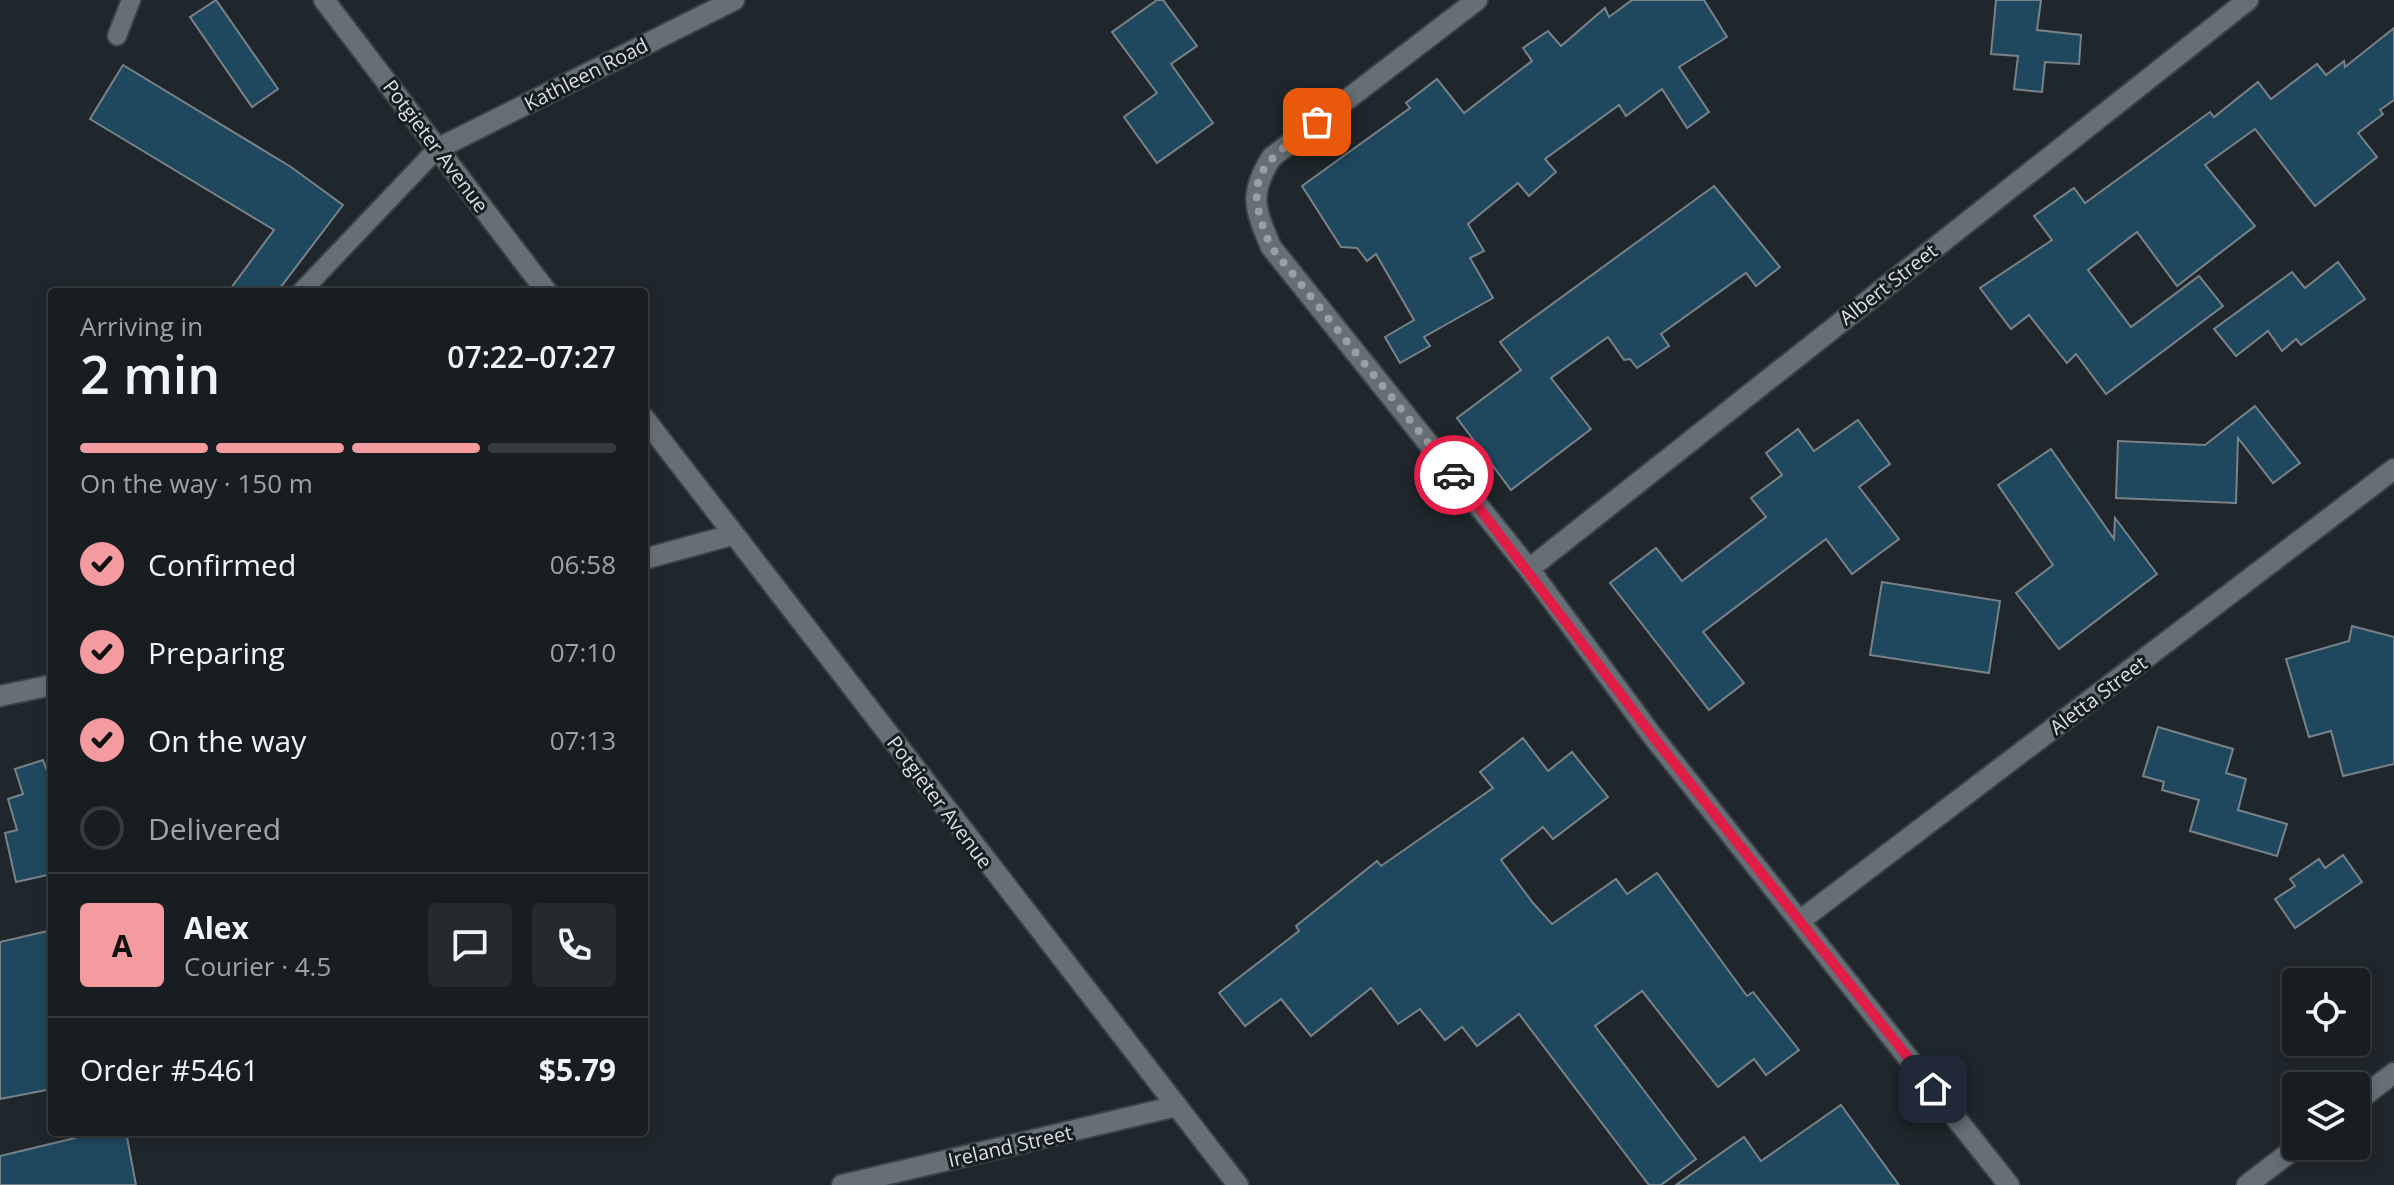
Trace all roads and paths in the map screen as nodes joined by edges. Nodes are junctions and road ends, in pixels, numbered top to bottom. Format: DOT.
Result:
graph roads {
  1 [pos="131,0"];
  2 [pos="324,0"];
  3 [pos="734,0"];
  4 [pos="1477,0"];
  5 [pos="2248,0"];
  6 [pos="117,36"];
  7 [pos="437,149"];
  8 [pos="305,288"];
  9 [pos="544,288"];
  10 [pos="648,423"];
  11 [pos="2394,469"];
  12 [pos="732,535"];
  13 [pos="648,558"];
  14 [pos="1529,569"];
  15 [pos="48,686"];
  16 [pos="0,696"];
  17 [pos="1801,920"];
  18 [pos="2394,1073"];
  19 [pos="2370,1091"];
  20 [pos="1177,1106"];
  21 [pos="2282,1158"];
  22 [pos="842,1185"];
  23 [pos="1238,1185"];
  24 [pos="2009,1185"];
  25 [pos="2247,1185"];
  1 -- 6 [label="lane"];
  2 -- 7 [label="street, Potgieter Avenue"];
  3 -- 7 [label="street, Kathleen Road"];
  4 -- 14 [label="street"];
  5 -- 14 [label="street, Albert Street"];
  7 -- 8 [label="lane"];
  7 -- 9 [label="street, Potgieter Avenue"];
  10 -- 12 [label="street, Potgieter Avenue"];
  11 -- 17 [label="street, Aletta Street"];
  12 -- 13 [label="street"];
  12 -- 20 [label="street, Potgieter Avenue"];
  14 -- 17 [label="street"];
  15 -- 16 [label="street"];
  17 -- 24 [label="street"];
  18 -- 19 [label="street"];
  20 -- 22 [label="street, Ireland Street"];
  20 -- 23 [label="street, Potgieter Avenue"];
  21 -- 25 [label="street"];
}
